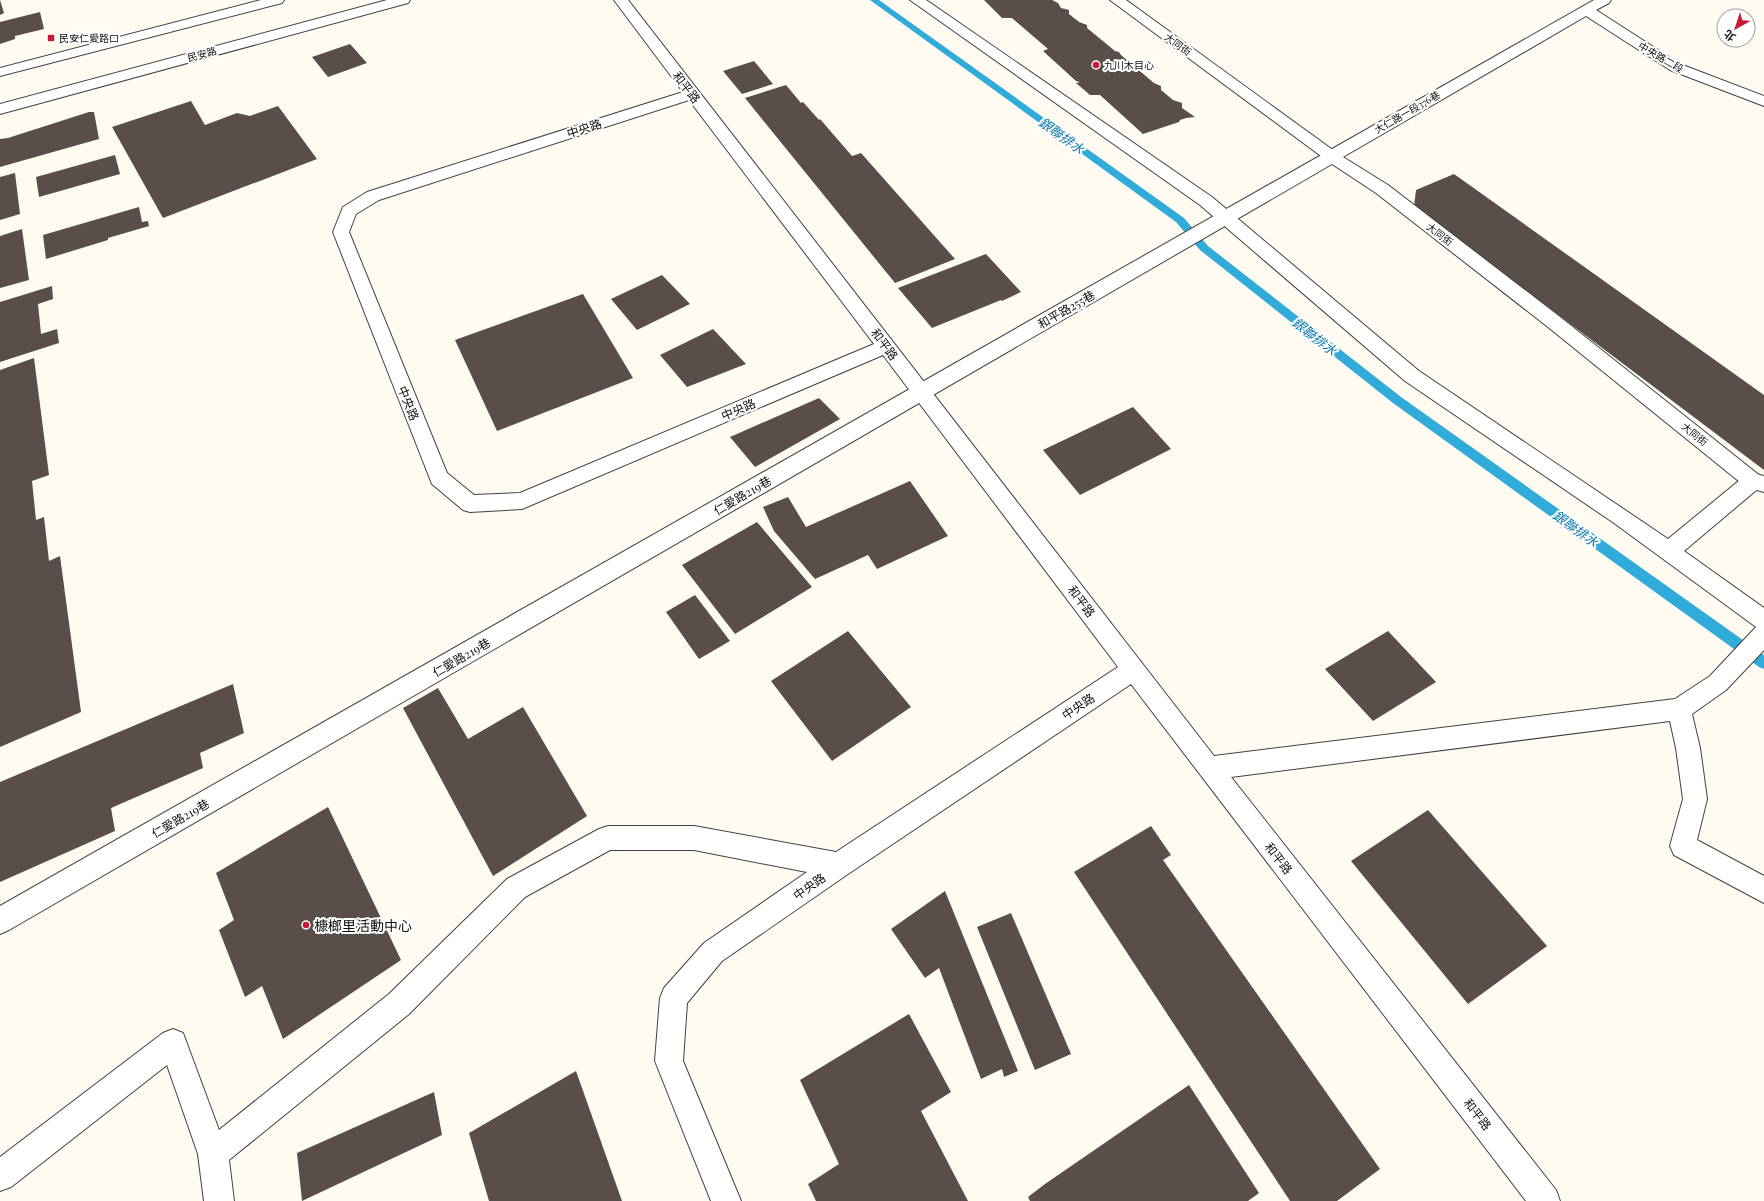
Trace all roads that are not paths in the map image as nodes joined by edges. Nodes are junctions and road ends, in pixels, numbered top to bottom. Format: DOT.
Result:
graph roads {
  1 [pos="277,0"];
  2 [pos="403,0"];
  3 [pos="621,0"];
  4 [pos="917,0"];
  5 [pos="1117,0"];
  6 [pos="1604,0"];
  7 [pos="1586,10"];
  8 [pos="0,72"];
  9 [pos="692,94"];
  10 [pos="1764,102"];
  11 [pos="0,109"];
  12 [pos="1331,156"];
  13 [pos="1218,221"];
  14 [pos="887,346"];
  15 [pos="922,392"];
  16 [pos="1759,483"];
  17 [pos="1669,551"];
  18 [pos="1764,620"];
  19 [pos="1764,634"];
  20 [pos="1134,670"];
  21 [pos="1679,708"];
  22 [pos="1209,768"];
  23 [pos="839,865"];
  24 [pos="1764,890"];
  25 [pos="0,921"];
  26 [pos="213,1154"];
  27 [pos="0,1176"];
  28 [pos="219,1201"];
  29 [pos="726,1201"];
  30 [pos="1545,1201"];
  1 -- 8 [label="street"];
  2 -- 11 [label="street, 民安路"];
  3 -- 9 [label="street, 和平路"];
  4 -- 13 [label="street"];
  5 -- 12 [label="street, 大同街"];
  6 -- 7 [label="street, 大仁路一段376巷"];
  7 -- 10 [label="street, 中央路二段"];
  7 -- 12 [label="street, 大仁路一段376巷"];
  9 -- 14 [label="street, 和平路"];
  9 -- 14 [label="street, 中央路"];
  12 -- 13 [label="street, 大仁路一段376巷"];
  12 -- 16 [label="street, 大同街"];
  13 -- 15 [label="street, 和平路255巷"];
  13 -- 17 [label="street"];
  14 -- 15 [label="street, 和平路"];
  15 -- 20 [label="street, 和平路"];
  15 -- 25 [label="street, 仁愛路219巷"];
  16 -- 17 [label="street"];
  17 -- 18 [label="street"];
  19 -- 21 [label="street"];
  20 -- 22 [label="street, 和平路"];
  20 -- 23 [label="street, 中央路"];
  21 -- 22 [label="street"];
  21 -- 24 [label="street"];
  22 -- 30 [label="street, 和平路"];
  23 -- 26 [label="street"];
  23 -- 29 [label="street, 中央路"];
  26 -- 27 [label="street"];
  26 -- 28 [label="street"];
}
